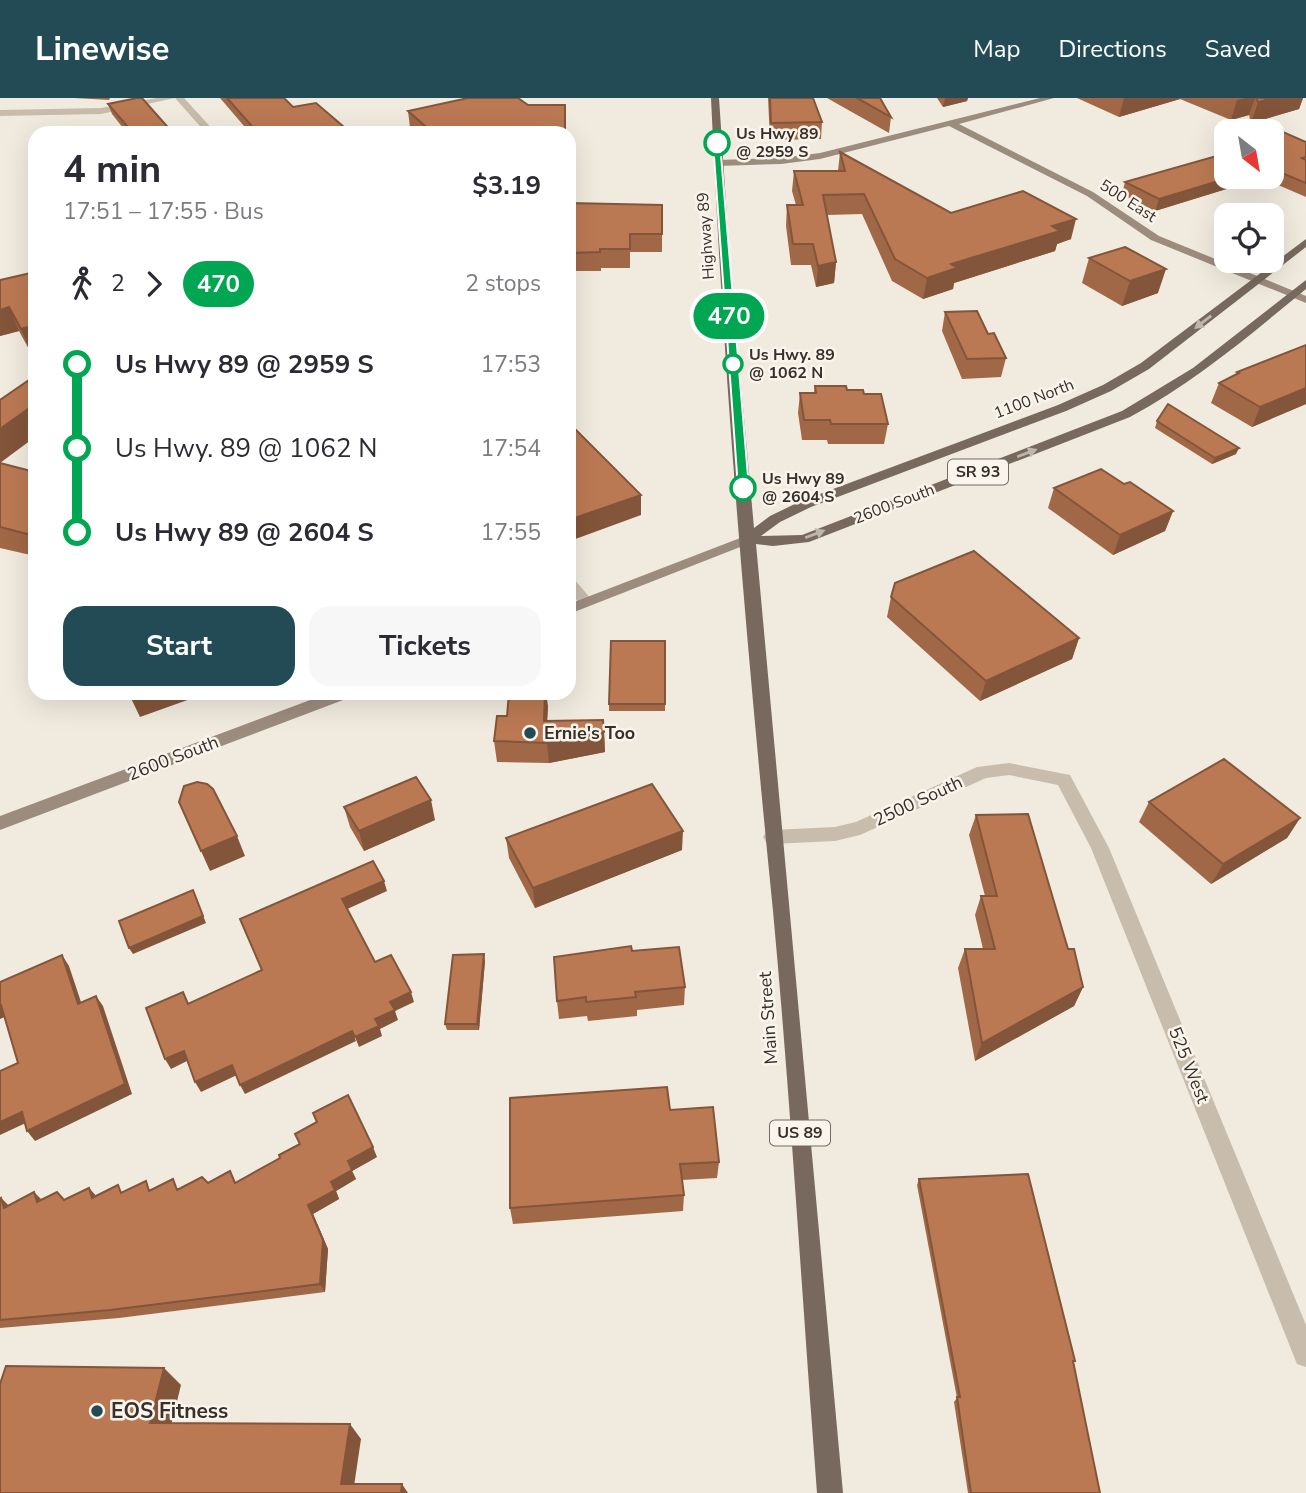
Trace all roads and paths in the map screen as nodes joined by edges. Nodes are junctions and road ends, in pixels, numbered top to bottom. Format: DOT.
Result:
graph roads {
  1 [pos="171,98"];
  2 [pos="180,98"];
  3 [pos="715,98"];
  4 [pos="1050,98"];
  5 [pos="0,113"];
  6 [pos="950,123"];
  7 [pos="205,126"];
  8 [pos="718,163"];
  9 [pos="1306,242"];
  10 [pos="1257,280"];
  11 [pos="1306,284"];
  12 [pos="1292,295"];
  13 [pos="1306,300"];
  14 [pos="748,539"];
  15 [pos="576,590"];
  16 [pos="586,602"];
  17 [pos="576,606"];
  18 [pos="326,700"];
  19 [pos="1064,780"];
  20 [pos="0,823"];
  21 [pos="772,838"];
  22 [pos="1306,1355"];
  23 [pos="830,1493"];
  1 -- 5 [label="street"];
  2 -- 7 [label="street"];
  3 -- 8 [label="main road, Highway 89 / US 89"];
  4 -- 6 [label="street"];
  6 -- 8 [label="street"];
  6 -- 10 [label="street, 500 East"];
  8 -- 14 [label="main road, Highway 89 / US 89"];
  9 -- 10 [label="main road, 1100 North / SR 93"];
  10 -- 12 [label="street, 500 East"];
  10 -- 14 [label="main road, 1100 North / SR 93, one-way"];
  11 -- 12 [label="main road, 2600 South / SR 93"];
  12 -- 13 [label="street, 500 East"];
  14 -- 12 [label="main road, 2600 South / SR 93, one-way"];
  14 -- 16 [label="street, 2600 South"];
  14 -- 21 [label="main road, Main Street / US 89"];
  15 -- 16 [label="street"];
  16 -- 17 [label="street, 2600 South"];
  18 -- 20 [label="street, 2600 South"];
  19 -- 21 [label="street, 2500 South"];
  19 -- 22 [label="street, 525 West"];
  21 -- 23 [label="main road, Main Street / US 89"];
}
